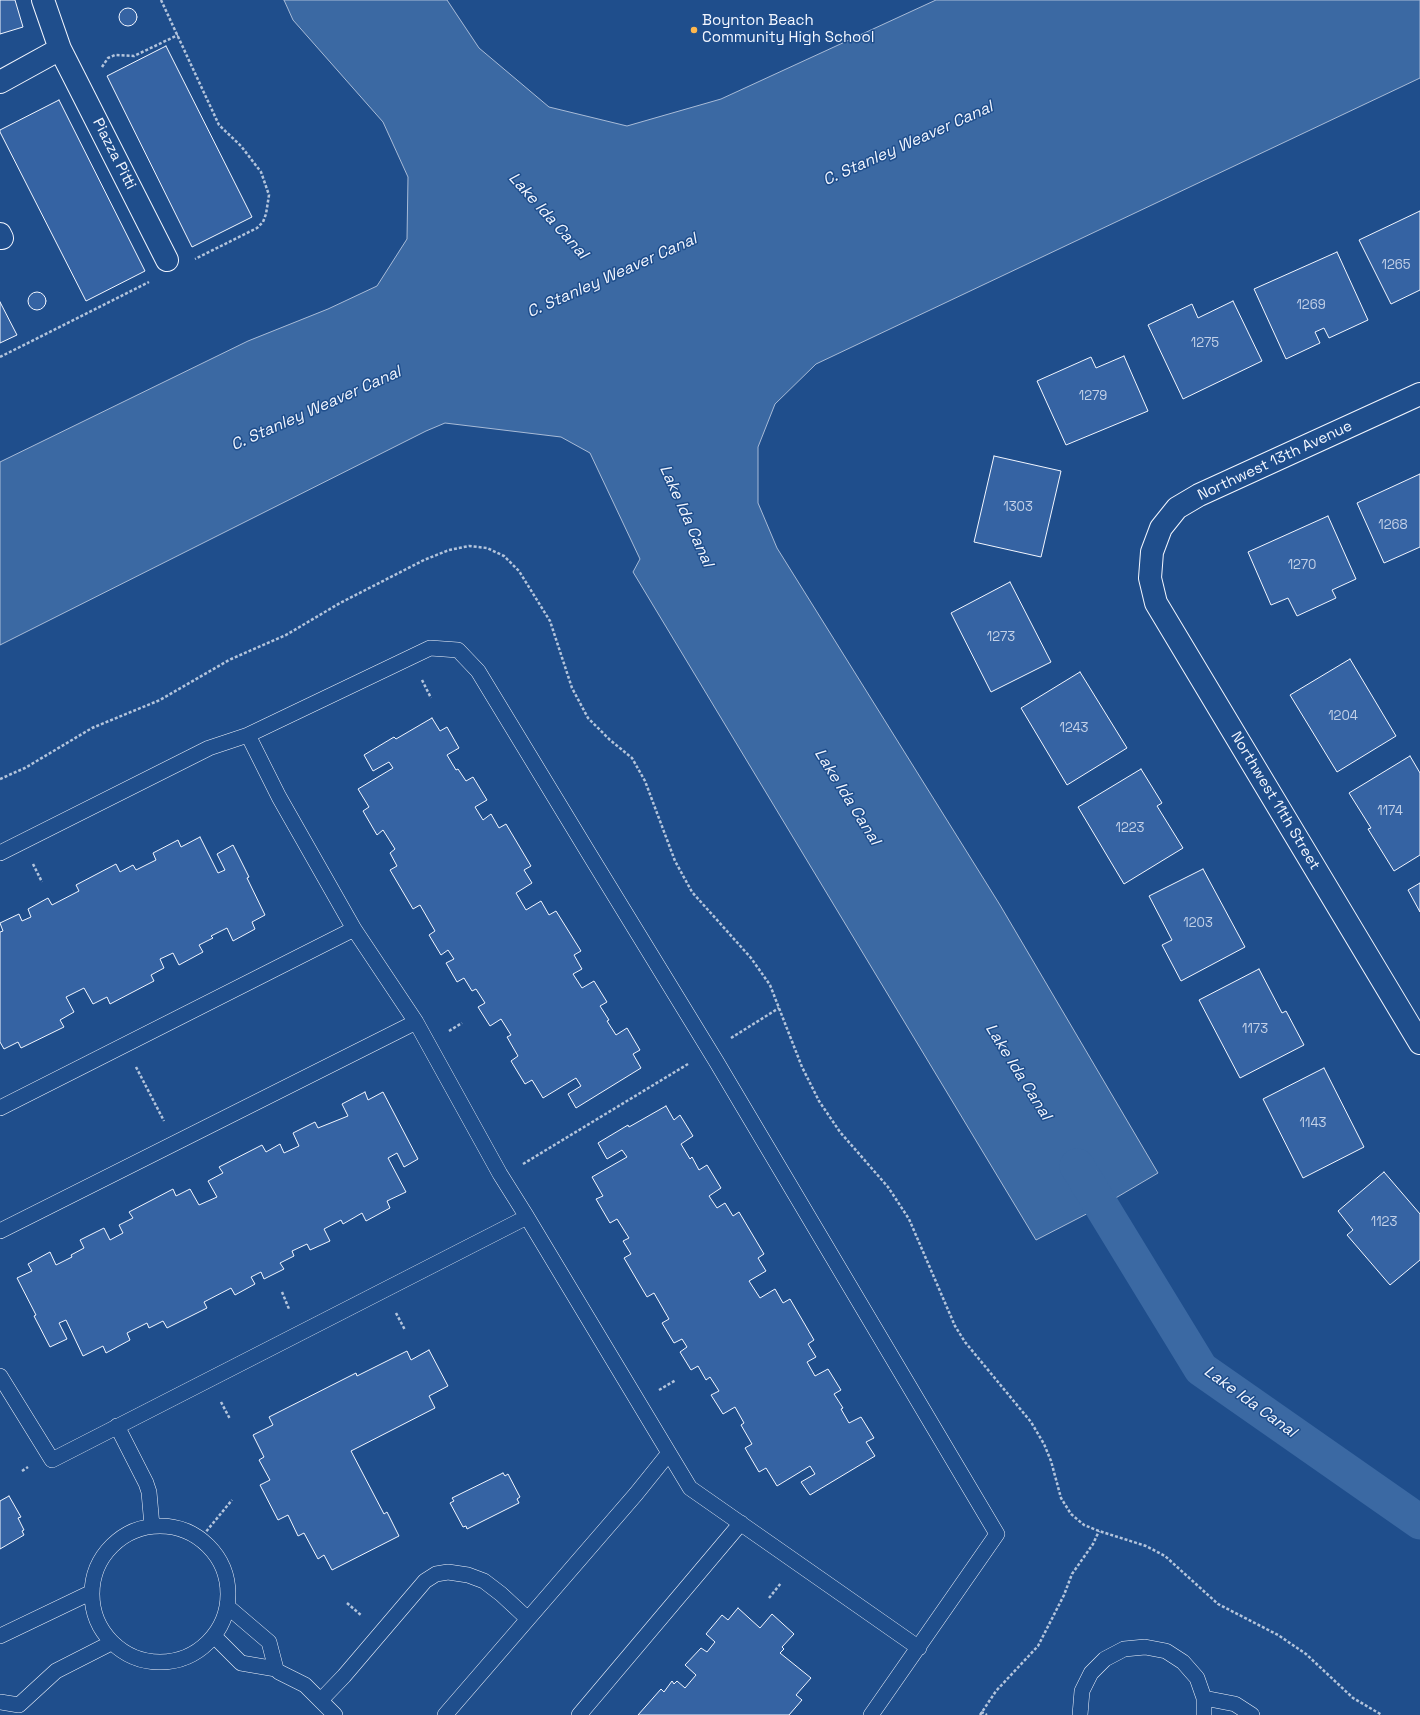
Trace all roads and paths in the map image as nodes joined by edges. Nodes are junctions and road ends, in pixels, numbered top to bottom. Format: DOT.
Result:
graph roads {
  1 [pos="43,0"];
  2 [pos="178,35"];
  3 [pos="60,49"];
  4 [pos="100,70"];
  5 [pos="0,82"];
  6 [pos="0,234"];
  7 [pos="0,238"];
  8 [pos="167,260"];
  9 [pos="1420,394"];
  10 [pos="1152,552"];
  11 [pos="419,674"];
  12 [pos="431,698"];
  13 [pos="248,735"];
  14 [pos="0,853"];
  15 [pos="30,860"];
  16 [pos="42,882"];
  17 [pos="354,929"];
  18 [pos="780,1008"];
  19 [pos="416,1022"];
  20 [pos="725,1041"];
  21 [pos="1420,1043"];
  22 [pos="134,1062"];
  23 [pos="691,1063"];
  24 [pos="0,1108"];
  25 [pos="166,1126"];
  26 [pos="519,1166"];
  27 [pos="527,1217"];
  28 [pos="0,1231"];
  29 [pos="282,1292"];
  30 [pos="396,1312"];
  31 [pos="292,1315"];
  32 [pos="405,1330"];
  33 [pos="0,1376"];
  34 [pos="676,1380"];
  35 [pos="654,1393"];
  36 [pos="218,1396"];
  37 [pos="230,1419"];
  38 [pos="117,1426"];
  39 [pos="669,1453"];
  40 [pos="232,1500"];
  41 [pos="741,1523"];
  42 [pos="152,1526"];
  43 [pos="200,1539"];
  44 [pos="784,1577"];
  45 [pos="92,1592"];
  46 [pos="769,1598"];
  47 [pos="347,1603"];
  48 [pos="228,1607"];
  49 [pos="528,1619"];
  50 [pos="366,1620"];
  51 [pos="0,1636"];
  52 [pos="214,1636"];
  53 [pos="111,1643"];
  54 [pos="919,1648"];
  55 [pos="276,1669"];
  56 [pos="1204,1698"];
  57 [pos="321,1700"];
  58 [pos="0,1702"];
  59 [pos="981,1713"];
  60 [pos="335,1715"];
  61 [pos="445,1715"];
  62 [pos="579,1715"];
  63 [pos="871,1715"];
  64 [pos="986,1715"];
  65 [pos="1080,1715"];
  66 [pos="1204,1715"];
  67 [pos="1252,1715"];
  68 [pos="1382,1715"];
  1 -- 3 [label="street, Piazza Pitti"];
  2 -- 4 [label="path"];
  3 -- 5 [label="street"];
  3 -- 8 [label="street, Piazza Pitti"];
  6 -- 7 [label="street"];
  9 -- 10 [label="street, Northwest 13th Avenue"];
  10 -- 21 [label="street, Northwest 11th Street"];
  11 -- 12 [label="path"];
  13 -- 14 [label="lane"];
  13 -- 17 [label="lane"];
  13 -- 54 [label="lane"];
  15 -- 16 [label="path"];
  17 -- 19 [label="lane"];
  17 -- 24 [label="lane"];
  18 -- 20 [label="path"];
  19 -- 27 [label="lane"];
  19 -- 28 [label="lane"];
  22 -- 25 [label="path"];
  23 -- 26 [label="path"];
  27 -- 38 [label="lane"];
  27 -- 39 [label="lane"];
  29 -- 31 [label="path"];
  30 -- 32 [label="path"];
  33 -- 38 [label="lane"];
  34 -- 35 [label="path"];
  36 -- 37 [label="path"];
  38 -- 42 [label="lane"];
  39 -- 41 [label="lane"];
  39 -- 49 [label="lane"];
  40 -- 43 [label="path"];
  41 -- 54 [label="lane"];
  41 -- 62 [label="lane"];
  42 -- 43 [label="lane"];
  42 -- 45 [label="lane"];
  43 -- 48 [label="lane"];
  44 -- 46 [label="path"];
  45 -- 51 [label="lane"];
  45 -- 53 [label="lane"];
  47 -- 50 [label="path"];
  48 -- 52 [label="lane"];
  48 -- 55 [label="lane"];
  49 -- 57 [label="lane"];
  49 -- 61 [label="lane"];
  52 -- 53 [label="lane"];
  52 -- 55 [label="lane"];
  53 -- 58 [label="lane"];
  54 -- 63 [label="lane"];
  55 -- 57 [label="lane"];
  56 -- 65 [label="lane"];
  56 -- 66 [label="lane"];
  56 -- 67 [label="lane"];
  57 -- 60 [label="lane"];
  59 -- 64 [label="path"];
  59 -- 68 [label="path"];
}
